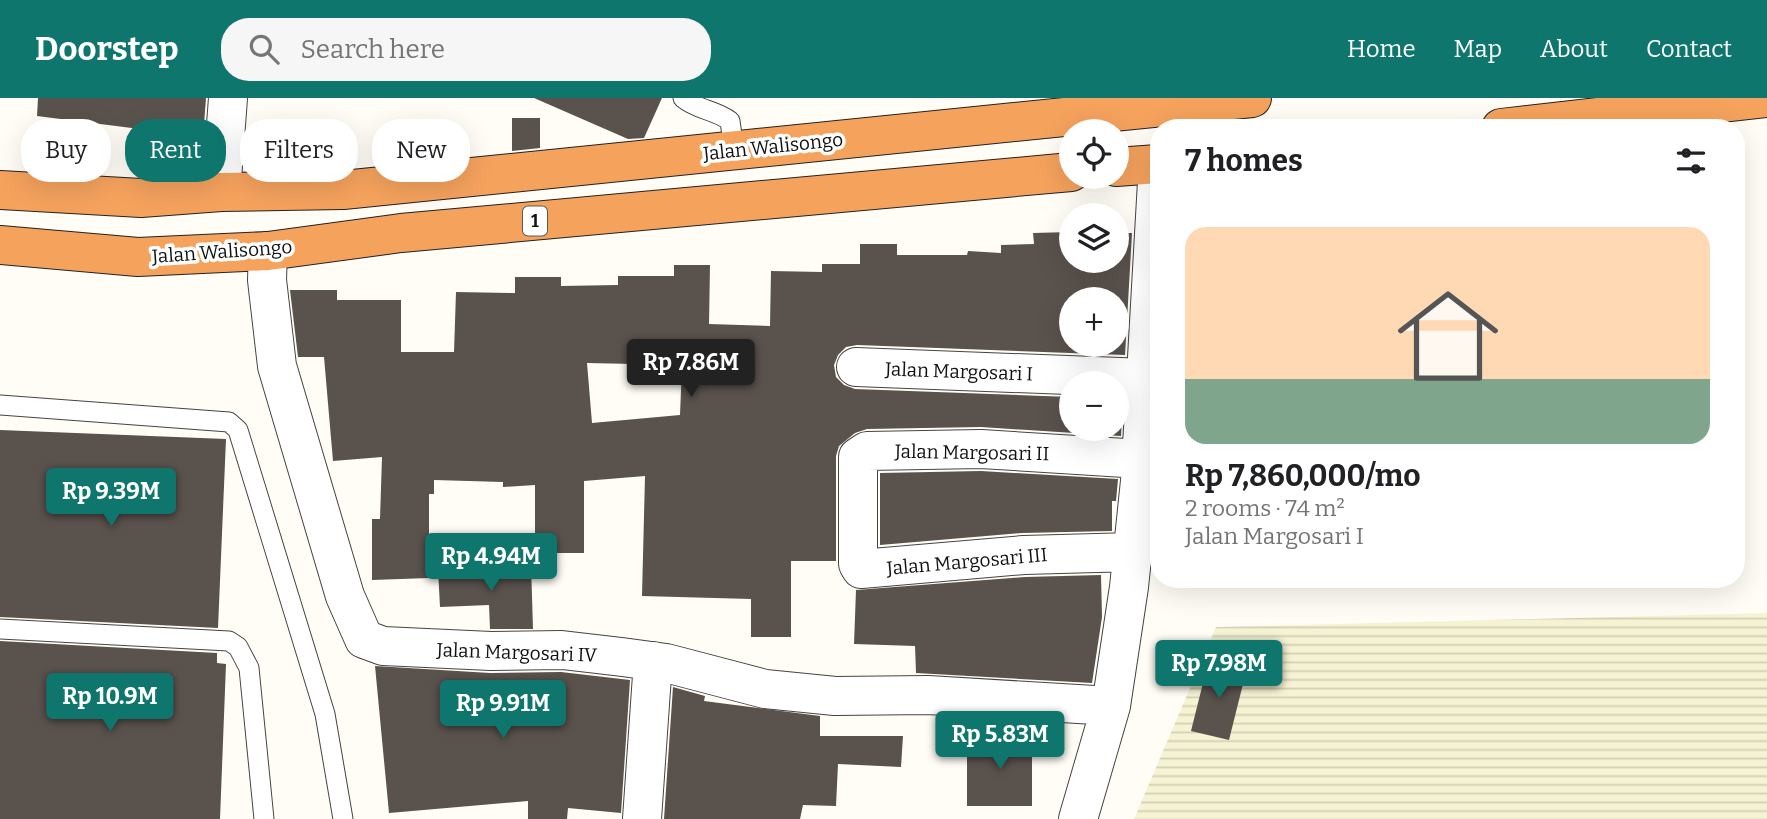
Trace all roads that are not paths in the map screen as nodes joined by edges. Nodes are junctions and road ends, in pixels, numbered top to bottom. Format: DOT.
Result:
graph roads {
  1 [pos="228,98"];
  2 [pos="683,98"];
  3 [pos="1252,98"];
  4 [pos="1765,98"];
  5 [pos="1593,108"];
  6 [pos="1542,119"];
  7 [pos="734,150"];
  8 [pos="1150,165"];
  9 [pos="1129,166"];
  10 [pos="1059,173"];
  11 [pos="0,190"];
  12 [pos="221,192"];
  13 [pos="0,244"];
  14 [pos="268,251"];
  15 [pos="1150,307"];
  16 [pos="856,367"];
  17 [pos="1146,378"];
  18 [pos="0,405"];
  19 [pos="1141,459"];
  20 [pos="856,510"];
  21 [pos="1133,552"];
  22 [pos="0,629"];
  23 [pos="653,661"];
  24 [pos="1111,706"];
  25 [pos="264,819"];
  26 [pos="343,819"];
  27 [pos="642,819"];
  28 [pos="1078,819"];
  1 -- 12 [label="street"];
  2 -- 7 [label="lane"];
  3 -- 7 [label="highway, Jalan Walisongo"];
  4 -- 5 [label="highway"];
  5 -- 6 [label="highway"];
  7 -- 12 [label="highway, Jalan Walisongo"];
  8 -- 9 [label="highway"];
  10 -- 14 [label="highway, Jalan Walisongo / 1"];
  11 -- 12 [label="highway, Jalan Walisongo"];
  13 -- 14 [label="highway, Jalan Walisongo / 1"];
  14 -- 23 [label="street, Jalan Margosari IV"];
  15 -- 17 [label="street"];
  16 -- 17 [label="street, Jalan Margosari I"];
  17 -- 19 [label="street"];
  18 -- 26 [label="lane"];
  19 -- 20 [label="street, Jalan Margosari II"];
  19 -- 21 [label="street"];
  20 -- 21 [label="street, Jalan Margosari III"];
  21 -- 24 [label="street"];
  22 -- 25 [label="lane"];
  23 -- 24 [label="street, Jalan Margosari IV"];
  23 -- 27 [label="street"];
  24 -- 28 [label="street"];
}
